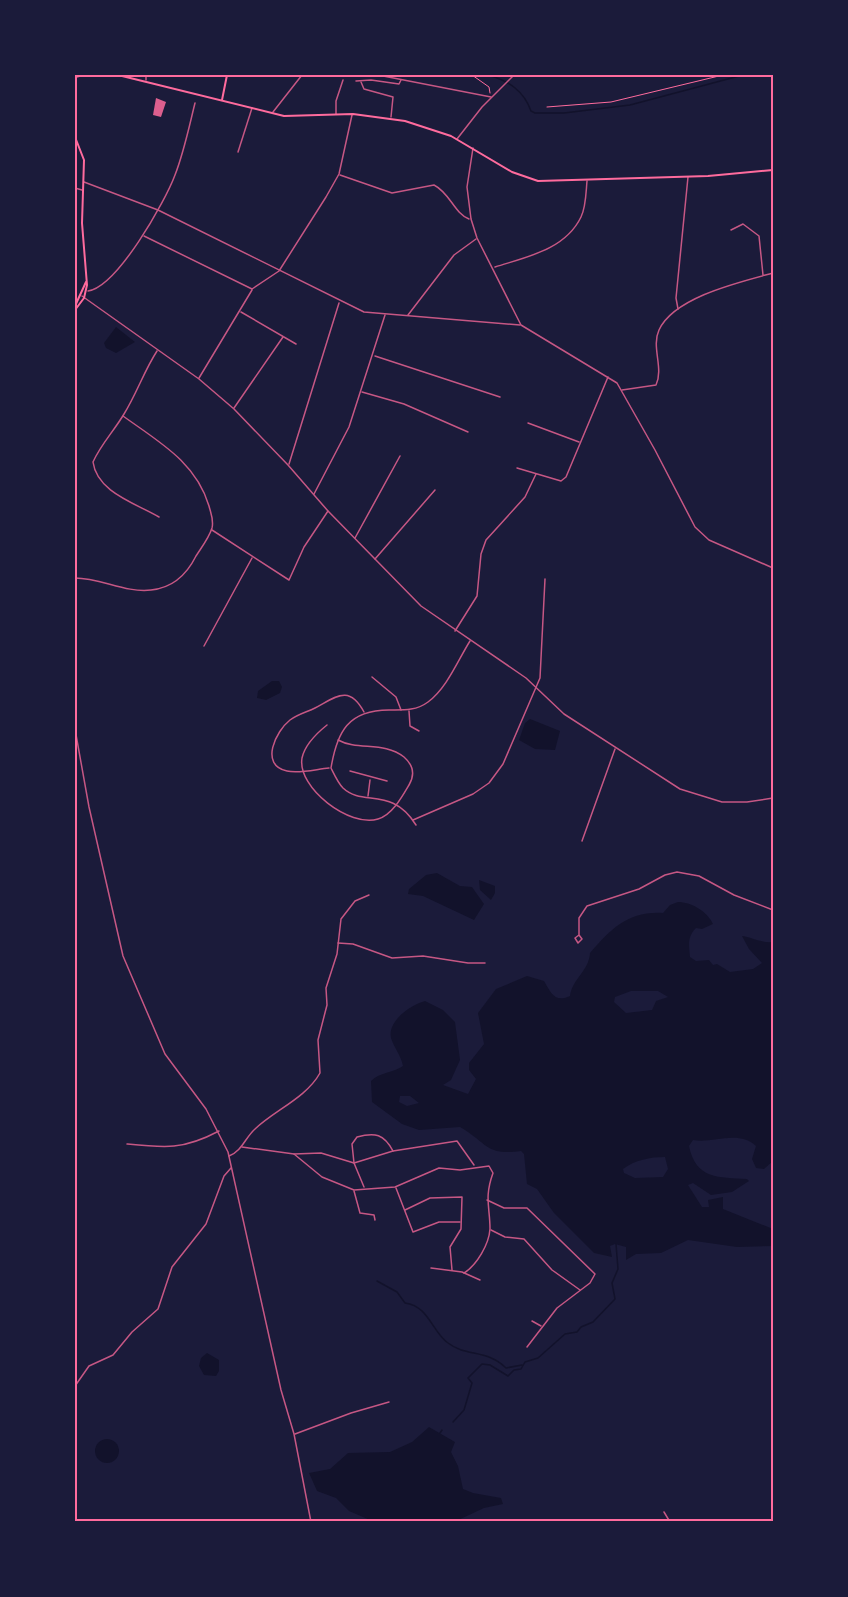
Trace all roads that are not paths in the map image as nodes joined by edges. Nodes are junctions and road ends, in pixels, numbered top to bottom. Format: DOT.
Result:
graph roads {
  1 [pos="84,75"];
  2 [pos="118,75"];
  3 [pos="147,75"];
  4 [pos="227,75"];
  5 [pos="302,75"];
  6 [pos="378,75"];
  7 [pos="514,75"];
  8 [pos="75,76"];
  9 [pos="401,79"];
  10 [pos="343,80"];
  11 [pos="146,81"];
  12 [pos="356,81"];
  13 [pos="361,82"];
  14 [pos="492,97"];
  15 [pos="222,100"];
  16 [pos="195,103"];
  17 [pos="252,108"];
  18 [pos="272,113"];
  19 [pos="353,114"];
  20 [pos="336,115"];
  21 [pos="390,118"];
  22 [pos="75,137"];
  23 [pos="457,139"];
  24 [pos="473,147"];
  25 [pos="238,152"];
  26 [pos="773,170"];
  27 [pos="339,174"];
  28 [pos="688,176"];
  29 [pos="82,181"];
  30 [pos="587,181"];
  31 [pos="75,188"];
  32 [pos="82,190"];
  33 [pos="158,210"];
  34 [pos="471,219"];
  35 [pos="732,230"];
  36 [pos="143,236"];
  37 [pos="477,238"];
  38 [pos="494,268"];
  39 [pos="279,271"];
  40 [pos="773,273"];
  41 [pos="763,276"];
  42 [pos="86,282"];
  43 [pos="252,289"];
  44 [pos="87,291"];
  45 [pos="83,297"];
  46 [pos="340,302"];
  47 [pos="75,306"];
  48 [pos="678,309"];
  49 [pos="75,310"];
  50 [pos="240,311"];
  51 [pos="385,314"];
  52 [pos="407,315"];
  53 [pos="521,325"];
  54 [pos="284,337"];
  55 [pos="296,344"];
  56 [pos="157,351"];
  57 [pos="374,356"];
  58 [pos="609,376"];
  59 [pos="199,379"];
  60 [pos="622,390"];
  61 [pos="361,392"];
  62 [pos="500,397"];
  63 [pos="234,409"];
  64 [pos="123,416"];
  65 [pos="528,423"];
  66 [pos="468,432"];
  67 [pos="580,442"];
  68 [pos="400,456"];
  69 [pos="288,465"];
  70 [pos="517,468"];
  71 [pos="536,474"];
  72 [pos="435,490"];
  73 [pos="314,495"];
  74 [pos="328,512"];
  75 [pos="159,517"];
  76 [pos="212,530"];
  77 [pos="354,539"];
  78 [pos="252,557"];
  79 [pos="375,559"];
  80 [pos="773,568"];
  81 [pos="75,578"];
  82 [pos="545,579"];
  83 [pos="455,631"];
  84 [pos="470,641"];
  85 [pos="204,646"];
  86 [pos="372,677"];
  87 [pos="536,687"];
  88 [pos="401,710"];
  89 [pos="409,710"];
  90 [pos="365,713"];
  91 [pos="327,725"];
  92 [pos="75,729"];
  93 [pos="419,731"];
  94 [pos="337,739"];
  95 [pos="615,749"];
  96 [pos="331,768"];
  97 [pos="302,770"];
  98 [pos="350,771"];
  99 [pos="370,778"];
  100 [pos="387,781"];
  101 [pos="368,797"];
  102 [pos="773,798"];
  103 [pos="396,804"];
  104 [pos="413,820"];
  105 [pos="416,825"];
  106 [pos="582,841"];
  107 [pos="369,895"];
  108 [pos="773,910"];
  109 [pos="579,935"];
  110 [pos="337,943"];
  111 [pos="485,963"];
  112 [pos="219,1131"];
  113 [pos="127,1144"];
  114 [pos="241,1147"];
  115 [pos="393,1151"];
  116 [pos="294,1154"];
  117 [pos="229,1156"];
  118 [pos="354,1163"];
  119 [pos="475,1166"];
  120 [pos="231,1168"];
  121 [pos="395,1187"];
  122 [pos="365,1188"];
  123 [pos="354,1191"];
  124 [pos="487,1199"];
  125 [pos="405,1210"];
  126 [pos="375,1220"];
  127 [pos="461,1222"];
  128 [pos="490,1230"];
  129 [pos="431,1268"];
  130 [pos="452,1270"];
  131 [pos="464,1273"];
  132 [pos="480,1280"];
  133 [pos="581,1291"];
  134 [pos="532,1321"];
  135 [pos="542,1327"];
  136 [pos="527,1347"];
  137 [pos="75,1386"];
  138 [pos="389,1402"];
  139 [pos="294,1434"];
  140 [pos="664,1512"];
  141 [pos="311,1522"];
  142 [pos="670,1522"];
  1 -- 8 [label="main road"];
  2 -- 11 [label="main road"];
  3 -- 11 [label="street"];
  4 -- 15 [label="main road"];
  5 -- 18 [label="street"];
  6 -- 9 [label="street"];
  7 -- 14 [label="street"];
  9 -- 13 [label="street"];
  9 -- 14 [label="street"];
  10 -- 20 [label="street"];
  11 -- 15 [label="main road"];
  12 -- 13 [label="street"];
  13 -- 21 [label="street"];
  14 -- 23 [label="street"];
  15 -- 17 [label="main road"];
  16 -- 33 [label="street"];
  17 -- 18 [label="main road"];
  17 -- 25 [label="street"];
  18 -- 20 [label="main road"];
  19 -- 20 [label="main road"];
  19 -- 21 [label="main road"];
  19 -- 27 [label="street"];
  21 -- 23 [label="main road"];
  22 -- 29 [label="main road"];
  23 -- 24 [label="main road"];
  24 -- 30 [label="main road"];
  24 -- 34 [label="street"];
  26 -- 28 [label="main road"];
  27 -- 34 [label="street"];
  27 -- 39 [label="street"];
  28 -- 30 [label="main road"];
  28 -- 48 [label="street"];
  29 -- 32 [label="main road"];
  29 -- 33 [label="street"];
  30 -- 38 [label="street"];
  31 -- 32 [label="street"];
  32 -- 42 [label="main road"];
  33 -- 36 [label="street"];
  33 -- 39 [label="street"];
  34 -- 37 [label="street"];
  35 -- 41 [label="street"];
  36 -- 43 [label="street"];
  36 -- 44 [label="street"];
  37 -- 38 [label="street"];
  37 -- 52 [label="street"];
  38 -- 53 [label="street"];
  39 -- 43 [label="street"];
  39 -- 46 [label="street"];
  40 -- 41 [label="street"];
  41 -- 48 [label="street"];
  42 -- 44 [label="main road"];
  42 -- 45 [label="main road"];
  43 -- 50 [label="street"];
  44 -- 45 [label="main road"];
  45 -- 47 [label="main road"];
  45 -- 49 [label="main road"];
  45 -- 56 [label="street"];
  46 -- 51 [label="street"];
  46 -- 69 [label="street"];
  48 -- 60 [label="street"];
  50 -- 54 [label="street"];
  50 -- 59 [label="street"];
  51 -- 52 [label="street"];
  51 -- 57 [label="street"];
  52 -- 53 [label="street"];
  53 -- 58 [label="street"];
  54 -- 55 [label="street"];
  54 -- 63 [label="street"];
  56 -- 59 [label="street"];
  56 -- 64 [label="street"];
  57 -- 61 [label="street"];
  57 -- 62 [label="street"];
  58 -- 60 [label="street"];
  58 -- 67 [label="street"];
  59 -- 63 [label="street"];
  60 -- 80 [label="street"];
  61 -- 66 [label="street"];
  61 -- 73 [label="street"];
  63 -- 69 [label="street"];
  64 -- 75 [label="street"];
  64 -- 76 [label="street"];
  65 -- 67 [label="street"];
  67 -- 71 [label="street"];
  68 -- 77 [label="street"];
  69 -- 73 [label="street"];
  70 -- 71 [label="street"];
  71 -- 83 [label="street"];
  72 -- 79 [label="street"];
  73 -- 74 [label="street"];
  74 -- 77 [label="street"];
  74 -- 78 [label="street"];
  76 -- 78 [label="street"];
  76 -- 81 [label="street"];
  77 -- 79 [label="street"];
  78 -- 85 [label="street"];
  79 -- 83 [label="street"];
  82 -- 87 [label="street"];
  83 -- 84 [label="street"];
  84 -- 87 [label="street"];
  84 -- 89 [label="street"];
  86 -- 88 [label="street"];
  87 -- 95 [label="street"];
  87 -- 104 [label="street"];
  88 -- 89 [label="street"];
  88 -- 90 [label="street"];
  89 -- 93 [label="street"];
  90 -- 94 [label="street"];
  90 -- 97 [label="street"];
  91 -- 97 [label="street"];
  92 -- 112 [label="street"];
  94 -- 96 [label="street"];
  94 -- 103 [label="street"];
  95 -- 102 [label="street"];
  95 -- 106 [label="street"];
  96 -- 97 [label="street"];
  96 -- 101 [label="street"];
  97 -- 103 [label="street"];
  98 -- 99 [label="street"];
  99 -- 100 [label="street"];
  99 -- 101 [label="street"];
  101 -- 103 [label="street"];
  103 -- 104 [label="street"];
  104 -- 105 [label="street"];
  107 -- 110 [label="street"];
  108 -- 109 [label="street"];
  110 -- 111 [label="street"];
  110 -- 114 [label="street"];
  112 -- 113 [label="street"];
  112 -- 117 [label="street"];
  114 -- 116 [label="street"];
  114 -- 117 [label="street"];
  115 -- 118 [label="street"];
  115 -- 118 [label="street"];
  115 -- 119 [label="street"];
  116 -- 118 [label="street"];
  116 -- 123 [label="street"];
  117 -- 120 [label="street"];
  118 -- 122 [label="street"];
  119 -- 121 [label="street"];
  119 -- 124 [label="street"];
  120 -- 137 [label="street"];
  120 -- 139 [label="street"];
  121 -- 122 [label="street"];
  121 -- 125 [label="street"];
  122 -- 123 [label="street"];
  123 -- 126 [label="street"];
  124 -- 128 [label="street"];
  124 -- 133 [label="street"];
  125 -- 127 [label="street"];
  125 -- 127 [label="street"];
  127 -- 130 [label="street"];
  128 -- 131 [label="street"];
  128 -- 133 [label="street"];
  129 -- 130 [label="street"];
  130 -- 131 [label="street"];
  131 -- 132 [label="street"];
  133 -- 135 [label="street"];
  134 -- 135 [label="street"];
  135 -- 136 [label="street"];
  138 -- 139 [label="street"];
  139 -- 141 [label="street"];
  140 -- 142 [label="street"];
}
